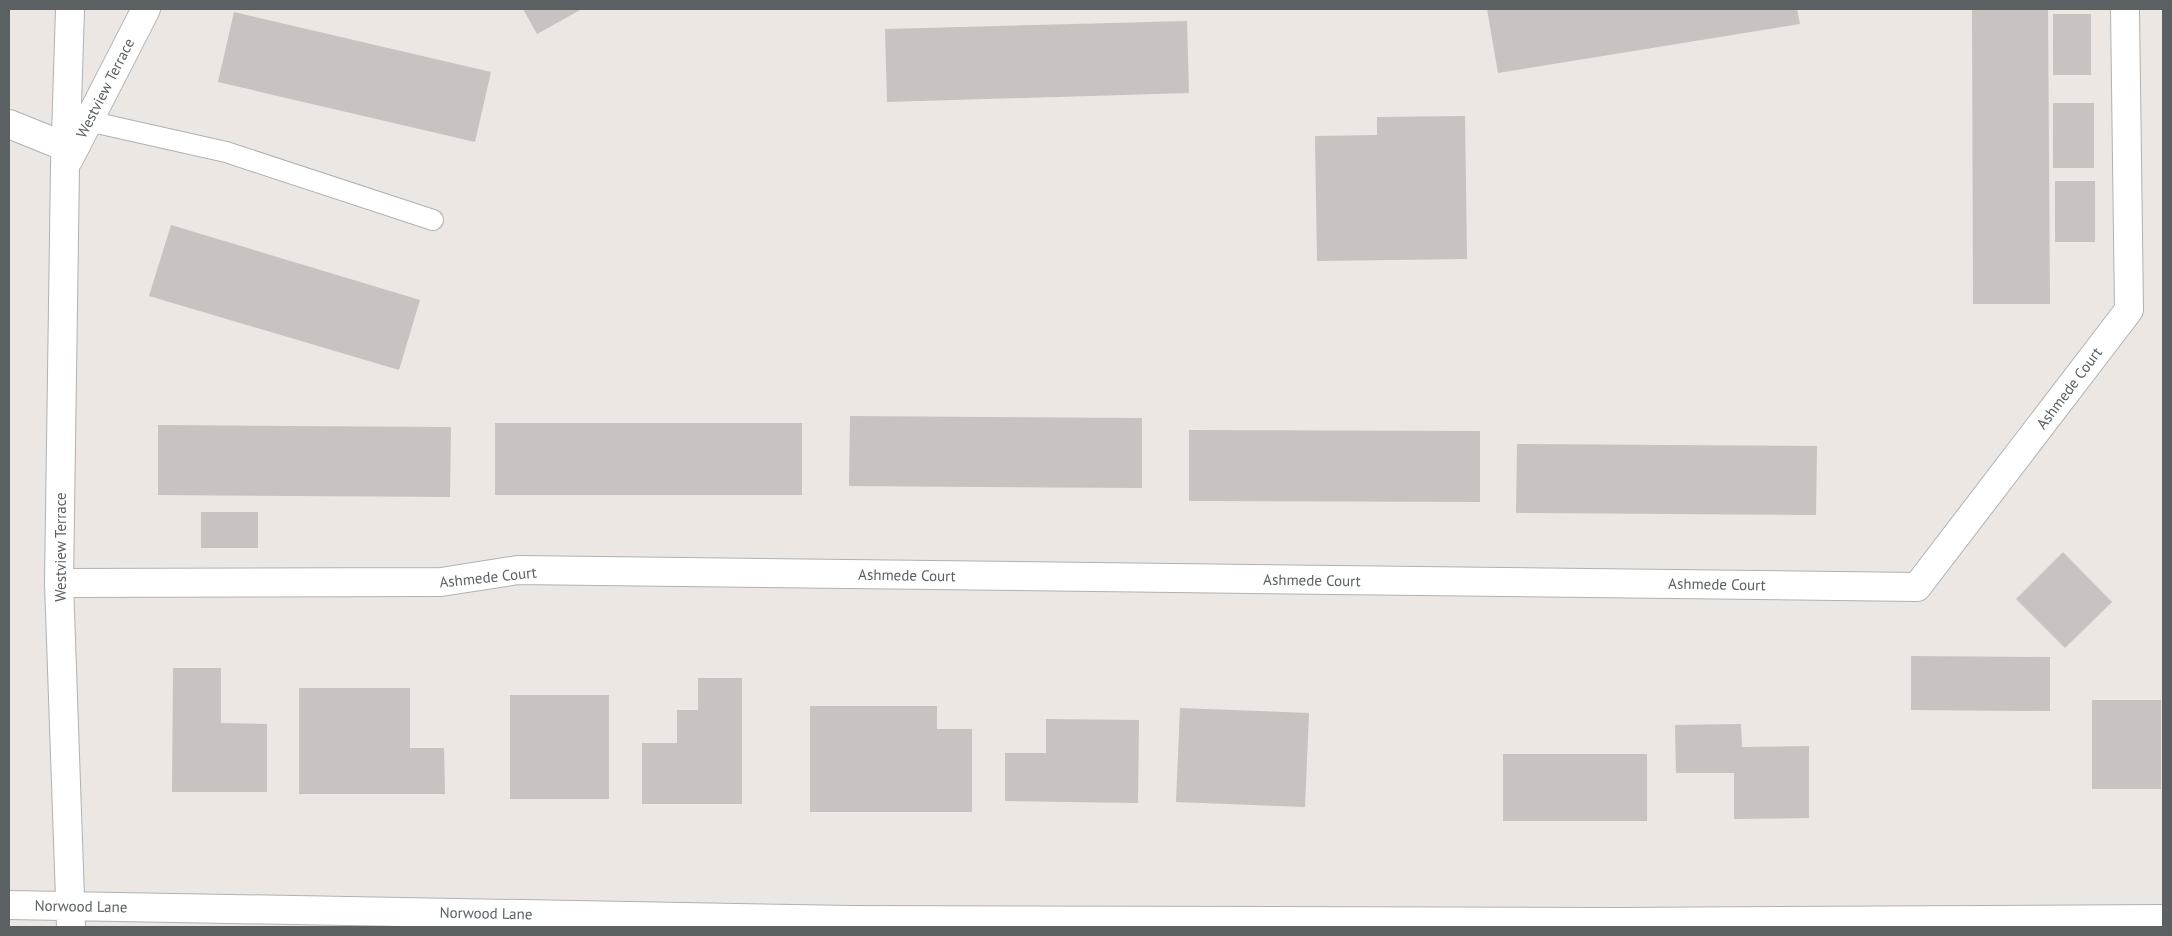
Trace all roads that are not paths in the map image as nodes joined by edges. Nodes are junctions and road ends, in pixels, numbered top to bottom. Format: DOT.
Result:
graph roads {
  1 [pos="70,9"];
  2 [pos="146,9"];
  3 [pos="2125,9"];
  4 [pos="88,121"];
  5 [pos="9,124"];
  6 [pos="65,157"];
  7 [pos="433,220"];
  8 [pos="59,583"];
  9 [pos="9,905"];
  10 [pos="71,916"];
  11 [pos="2163,918"];
  1 -- 6 [label="street, Westview Terrace"];
  2 -- 4 [label="street, Westview Terrace"];
  3 -- 8 [label="street, Ashmede Court"];
  4 -- 6 [label="street, Westview Terrace"];
  4 -- 7 [label="lane"];
  5 -- 6 [label="street"];
  6 -- 8 [label="street, Westview Terrace"];
  8 -- 10 [label="street, Westview Terrace"];
  9 -- 10 [label="street, Norwood Lane"];
  10 -- 11 [label="street, Norwood Lane"];
}
